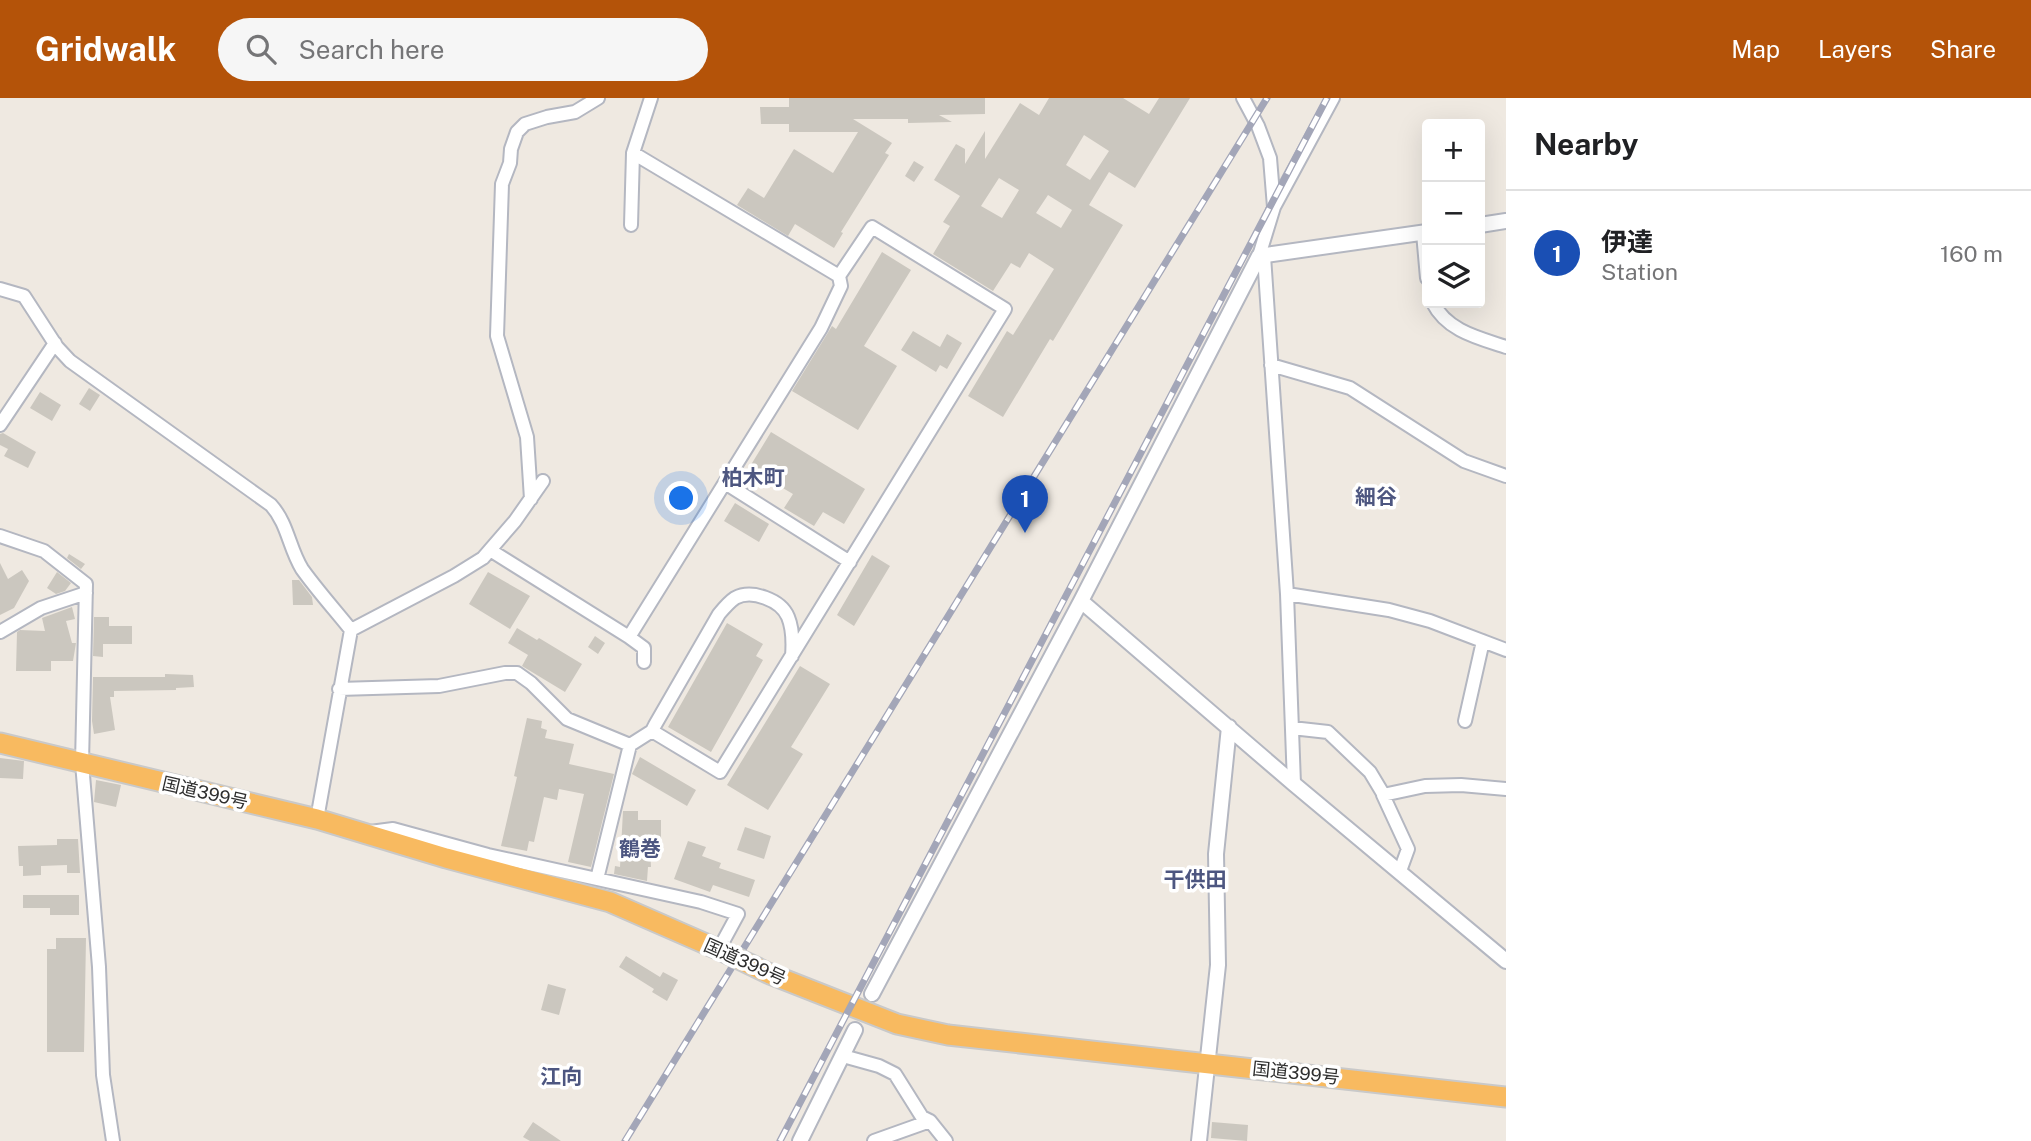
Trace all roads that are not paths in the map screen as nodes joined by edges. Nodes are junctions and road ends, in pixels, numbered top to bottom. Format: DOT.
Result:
graph roads {
  1 [pos="598,98"];
  2 [pos="651,98"];
  3 [pos="1243,98"];
  4 [pos="1333,98"];
  5 [pos="632,153"];
  6 [pos="1274,207"];
  7 [pos="1506,221"];
  8 [pos="1485,224"];
  9 [pos="631,225"];
  10 [pos="1422,232"];
  11 [pos="1261,256"];
  12 [pos="839,276"];
  13 [pos="0,289"];
  14 [pos="1437,308"];
  15 [pos="55,343"];
  16 [pos="1506,347"];
  17 [pos="1271,365"];
  18 [pos="0,425"];
  19 [pos="1506,477"];
  20 [pos="543,481"];
  21 [pos="725,482"];
  22 [pos="531,499"];
  23 [pos="0,536"];
  24 [pos="490,550"];
  25 [pos="850,562"];
  26 [pos="86,593"];
  27 [pos="1287,594"];
  28 [pos="1081,601"];
  29 [pos="351,630"];
  30 [pos="0,632"];
  31 [pos="629,637"];
  32 [pos="1483,641"];
  33 [pos="1506,650"];
  34 [pos="792,657"];
  35 [pos="644,662"];
  36 [pos="339,689"];
  37 [pos="1465,721"];
  38 [pos="1229,727"];
  39 [pos="1292,728"];
  40 [pos="652,731"];
  41 [pos="0,743"];
  42 [pos="630,745"];
  43 [pos="82,763"];
  44 [pos="1294,784"];
  45 [pos="1506,789"];
  46 [pos="1385,797"];
  47 [pos="317,819"];
  48 [pos="363,833"];
  49 [pos="1399,871"];
  50 [pos="597,879"];
  51 [pos="721,950"];
  52 [pos="1506,961"];
  53 [pos="872,994"];
  54 [pos="855,1030"];
  55 [pos="843,1056"];
  56 [pos="1207,1063"];
  57 [pos="1506,1097"];
  58 [pos="930,1121"];
  59 [pos="113,1141"];
  60 [pos="800,1141"];
  61 [pos="874,1141"];
  62 [pos="946,1141"];
  63 [pos="1199,1141"];
  1 -- 22 [label="street"];
  2 -- 5 [label="street"];
  3 -- 6 [label="street"];
  4 -- 6 [label="street"];
  5 -- 9 [label="street"];
  5 -- 12 [label="street"];
  6 -- 11 [label="street"];
  7 -- 8 [label="street"];
  10 -- 11 [label="street"];
  11 -- 17 [label="street"];
  11 -- 28 [label="street"];
  12 -- 21 [label="street"];
  12 -- 25 [label="street"];
  13 -- 15 [label="street"];
  14 -- 16 [label="street"];
  15 -- 18 [label="street"];
  15 -- 29 [label="street"];
  17 -- 19 [label="street"];
  17 -- 27 [label="street"];
  20 -- 22 [label="street"];
  21 -- 25 [label="street"];
  21 -- 31 [label="street"];
  22 -- 24 [label="street"];
  23 -- 26 [label="street"];
  24 -- 29 [label="street"];
  24 -- 31 [label="street"];
  25 -- 34 [label="street"];
  26 -- 30 [label="street"];
  26 -- 43 [label="street"];
  27 -- 32 [label="street"];
  27 -- 39 [label="street"];
  28 -- 38 [label="street"];
  28 -- 53 [label="street"];
  29 -- 36 [label="street"];
  31 -- 35 [label="street"];
  32 -- 33 [label="street"];
  32 -- 37 [label="street"];
  34 -- 40 [label="street"];
  34 -- 40 [label="street"];
  36 -- 42 [label="street"];
  36 -- 47 [label="street"];
  38 -- 44 [label="street"];
  38 -- 56 [label="street"];
  39 -- 44 [label="street"];
  39 -- 46 [label="street"];
  40 -- 42 [label="street"];
  41 -- 43 [label="highway, 国道399号"];
  42 -- 50 [label="street"];
  43 -- 47 [label="highway, 国道399号"];
  43 -- 59 [label="street"];
  44 -- 49 [label="street"];
  45 -- 46 [label="street"];
  46 -- 49 [label="street"];
  47 -- 48 [label="highway, 国道399号"];
  48 -- 50 [label="street"];
  48 -- 51 [label="highway, 国道399号"];
  49 -- 52 [label="street"];
  50 -- 51 [label="street"];
  51 -- 56 [label="highway, 国道399号, bridge"];
  54 -- 55 [label="street"];
  55 -- 58 [label="street"];
  55 -- 60 [label="street"];
  56 -- 57 [label="highway, 国道399号"];
  56 -- 63 [label="street"];
  58 -- 61 [label="street"];
  58 -- 62 [label="street"];
}
